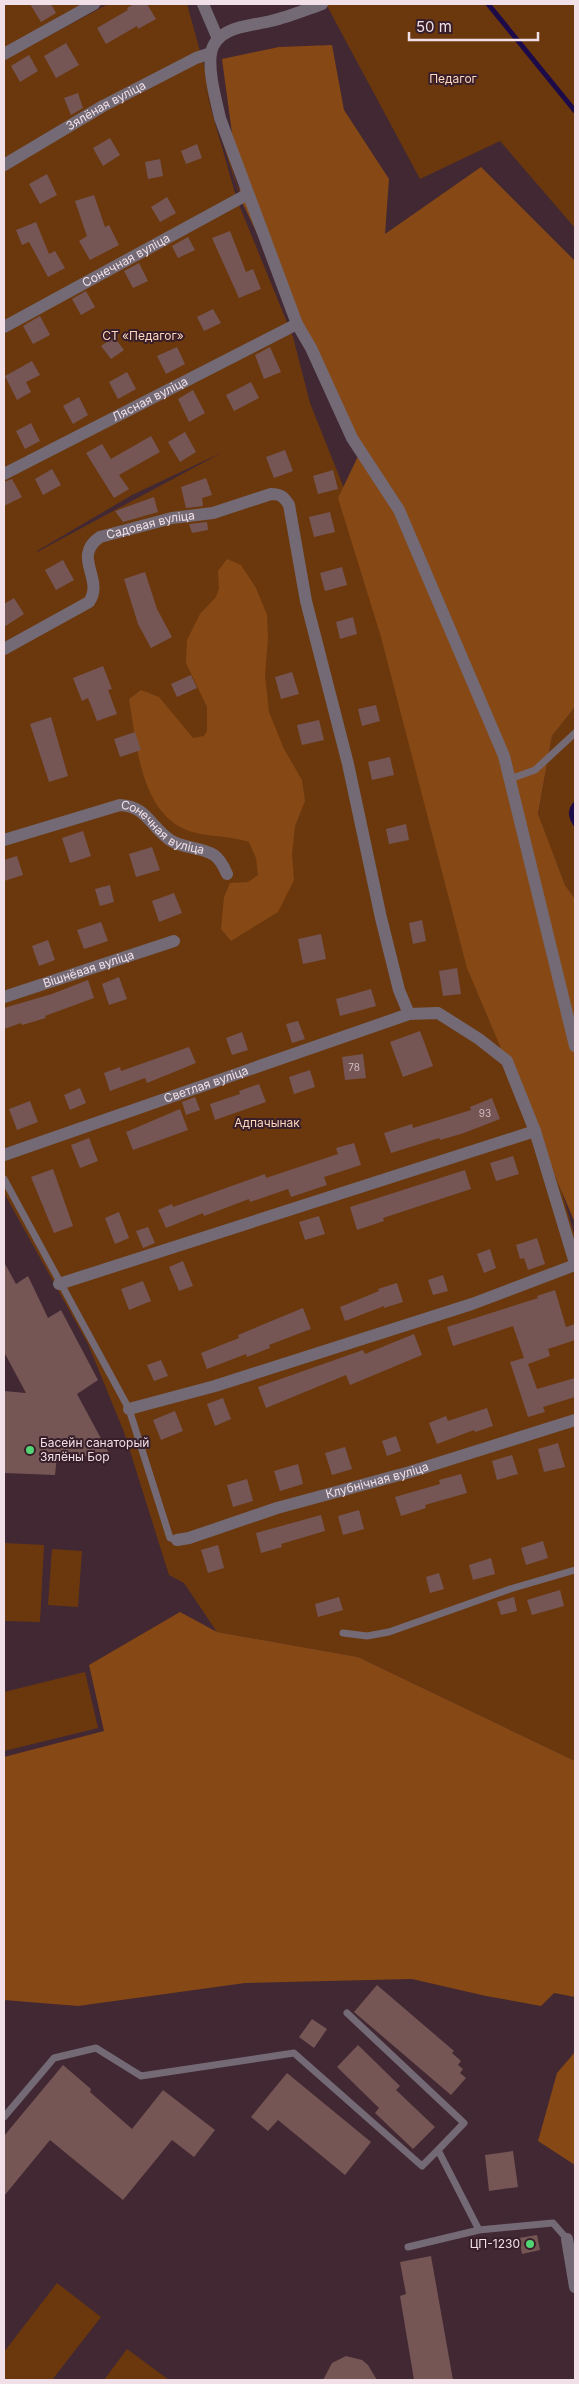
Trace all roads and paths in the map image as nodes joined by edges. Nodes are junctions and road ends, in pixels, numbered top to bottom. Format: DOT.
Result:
graph roads {
  1 [pos="94,4"];
  2 [pos="203,4"];
  3 [pos="322,4"];
  4 [pos="218,39"];
  5 [pos="212,53"];
  6 [pos="4,54"];
  7 [pos="4,165"];
  8 [pos="248,194"];
  9 [pos="296,324"];
  10 [pos="4,326"];
  11 [pos="4,474"];
  12 [pos="4,649"];
  13 [pos="575,733"];
  14 [pos="510,779"];
  15 [pos="4,840"];
  16 [pos="227,874"];
  17 [pos="174,942"];
  18 [pos="4,997"];
  19 [pos="409,1014"];
  20 [pos="575,1046"];
  21 [pos="535,1131"];
  22 [pos="4,1155"];
  23 [pos="4,1178"];
  24 [pos="575,1264"];
  25 [pos="60,1284"];
  26 [pos="129,1409"];
  27 [pos="575,1420"];
  28 [pos="177,1540"];
  29 [pos="575,1570"];
  30 [pos="342,1634"];
  31 [pos="347,2013"];
  32 [pos="4,2117"];
  33 [pos="438,2150"];
  34 [pos="479,2230"];
  35 [pos="567,2239"];
  36 [pos="408,2247"];
  37 [pos="575,2288"];
  1 -- 6 [label="street"];
  2 -- 4 [label="street"];
  3 -- 4 [label="street"];
  4 -- 5 [label="street"];
  5 -- 7 [label="street, Зялёная вуліца"];
  5 -- 8 [label="street"];
  8 -- 9 [label="street"];
  8 -- 10 [label="street, Сонечная вуліца"];
  9 -- 11 [label="street, Лясная вуліца"];
  9 -- 14 [label="street"];
  12 -- 19 [label="street, Садовая вуліца"];
  13 -- 14 [label="lane"];
  14 -- 20 [label="street"];
  15 -- 16 [label="street, Сонечная вуліца"];
  17 -- 18 [label="street, Вішнёвая вуліца"];
  19 -- 21 [label="street, Светлая вуліца"];
  19 -- 22 [label="street, Светлая вуліца"];
  21 -- 24 [label="street, Светлая вуліца"];
  21 -- 25 [label="street"];
  23 -- 25 [label="lane"];
  24 -- 26 [label="street"];
  25 -- 26 [label="lane"];
  26 -- 28 [label="lane"];
  27 -- 28 [label="street, Клубнічная вуліца"];
  29 -- 30 [label="lane"];
  31 -- 33 [label="lane"];
  32 -- 33 [label="lane"];
  33 -- 34 [label="lane"];
  34 -- 35 [label="lane"];
  34 -- 36 [label="lane"];
  35 -- 37 [label="street"];
}
